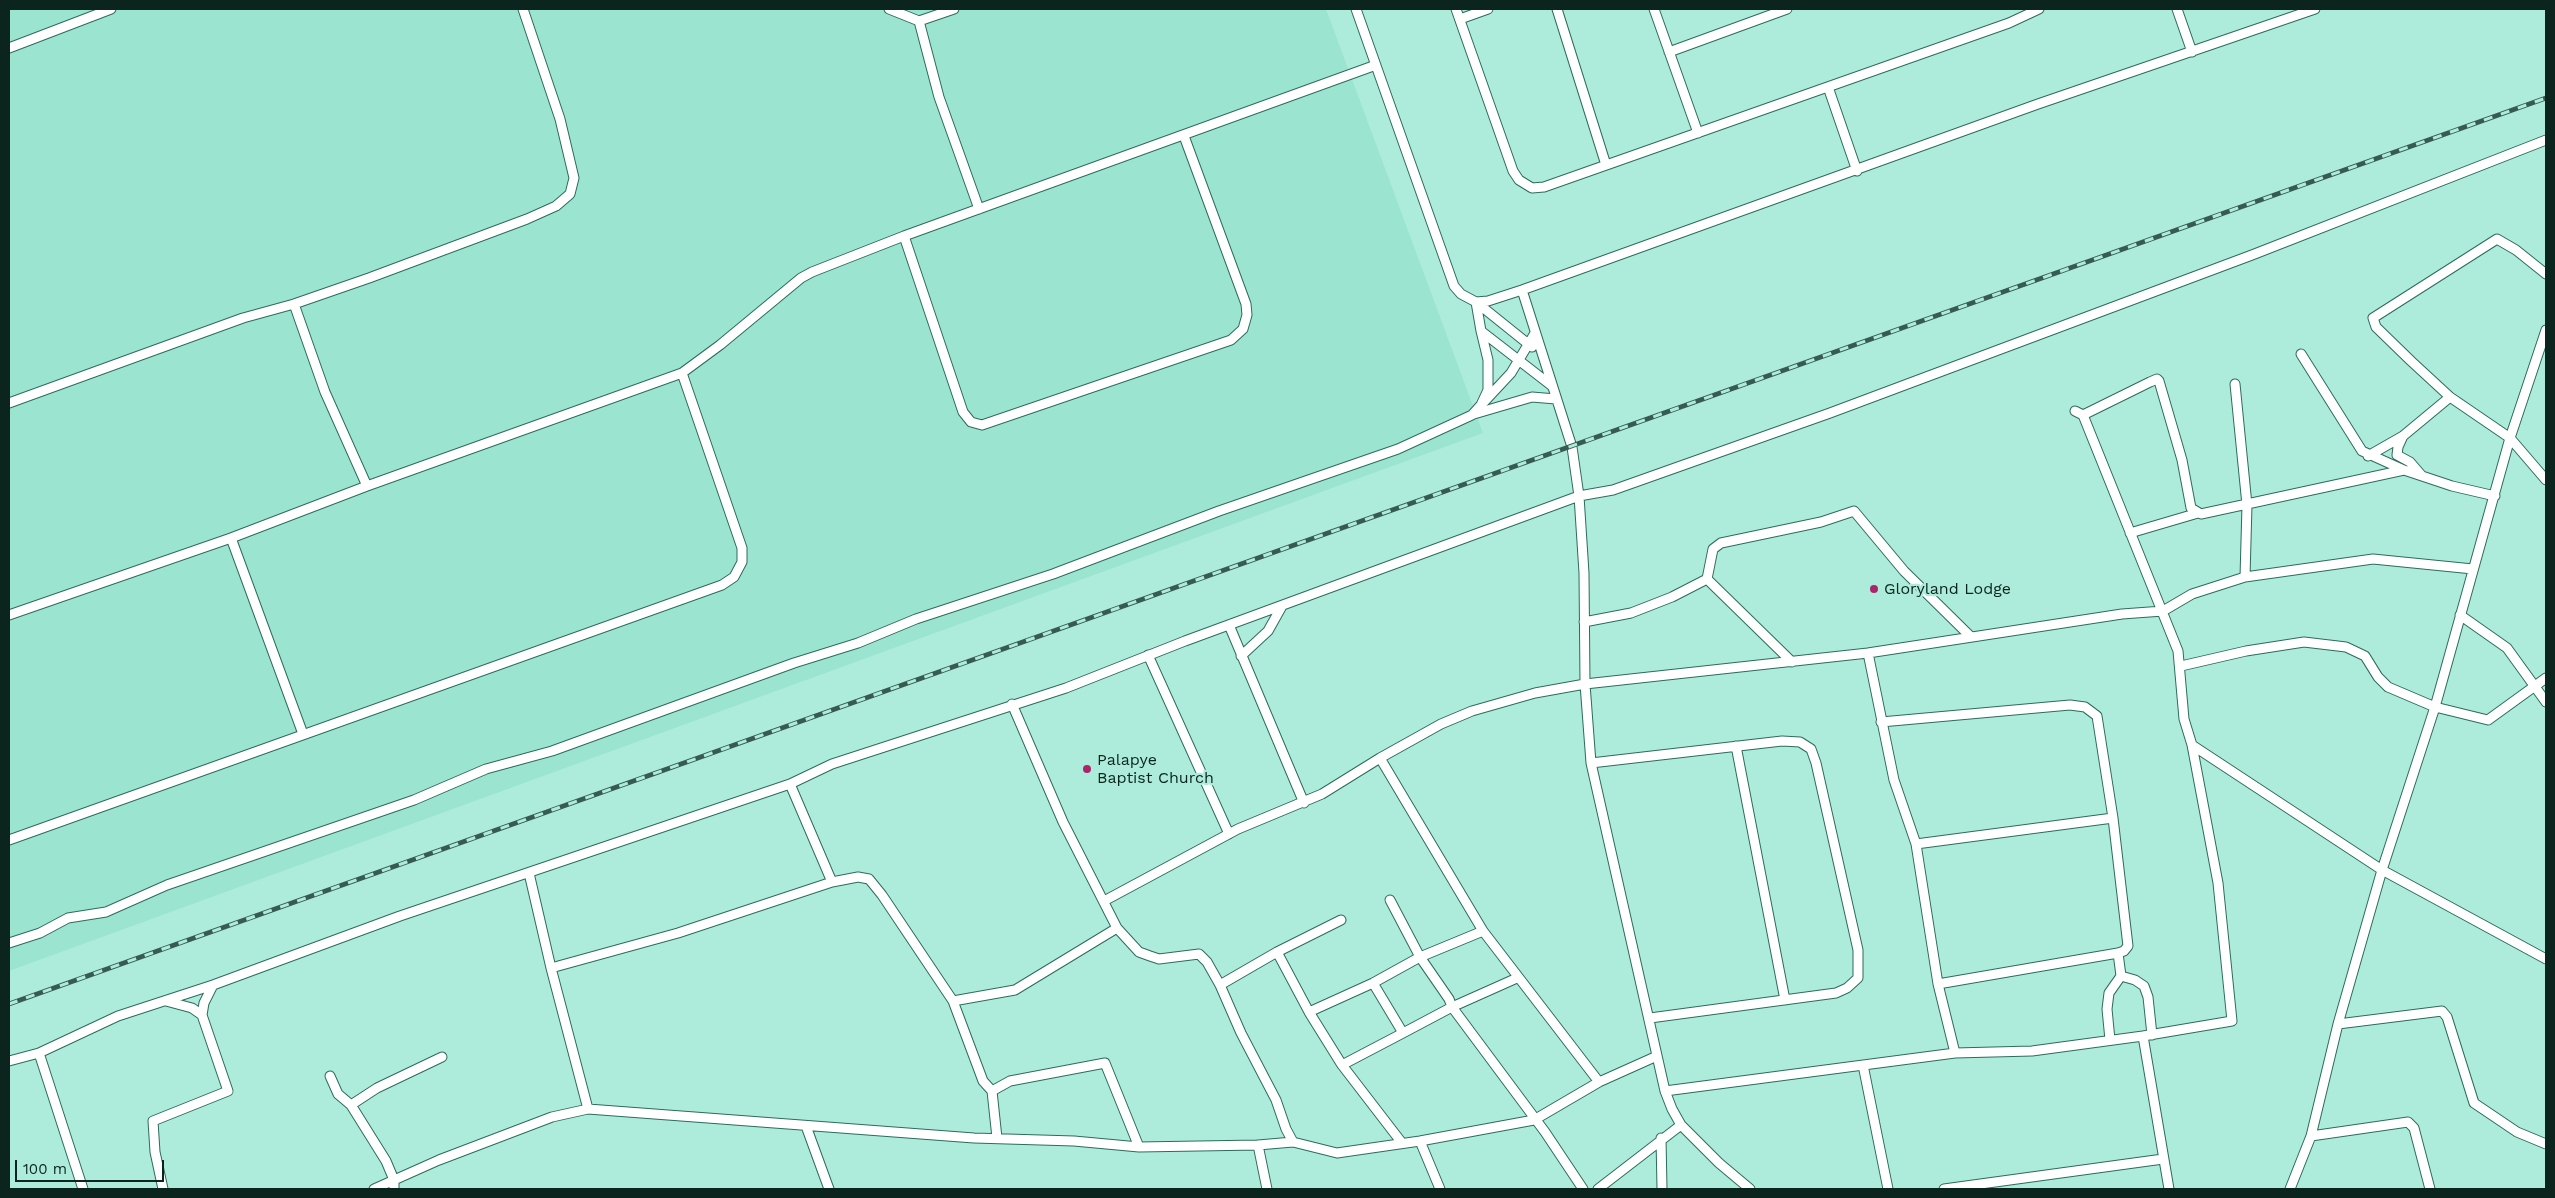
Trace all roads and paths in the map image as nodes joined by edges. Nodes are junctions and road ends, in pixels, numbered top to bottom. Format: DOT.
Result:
graph roads {
  1 [pos="111,9"];
  2 [pos="523,9"];
  3 [pos="889,9"];
  4 [pos="954,9"];
  5 [pos="1356,9"];
  6 [pos="1456,9"];
  7 [pos="1488,9"];
  8 [pos="1557,9"];
  9 [pos="1654,9"];
  10 [pos="1787,9"];
  11 [pos="2039,9"];
  12 [pos="2177,9"];
  13 [pos="2315,9"];
  14 [pos="1460,19"];
  15 [pos="919,21"];
  16 [pos="9,48"];
  17 [pos="1669,52"];
  18 [pos="2192,52"];
  19 [pos="1376,65"];
  20 [pos="1828,87"];
  21 [pos="1698,133"];
  22 [pos="1184,136"];
  23 [pos="2546,140"];
  24 [pos="1606,165"];
  25 [pos="1857,171"];
  26 [pos="979,209"];
  27 [pos="904,236"];
  28 [pos="2546,274"];
  29 [pos="1522,290"];
  30 [pos="1476,302"];
  31 [pos="294,304"];
  32 [pos="2546,330"];
  33 [pos="1480,332"];
  34 [pos="1535,333"];
  35 [pos="1529,344"];
  36 [pos="2301,354"];
  37 [pos="1543,357"];
  38 [pos="1519,361"];
  39 [pos="682,373"];
  40 [pos="2235,384"];
  41 [pos="1552,387"];
  42 [pos="2450,397"];
  43 [pos="1556,399"];
  44 [pos="9,403"];
  45 [pos="1480,405"];
  46 [pos="1472,415"];
  47 [pos="2403,436"];
  48 [pos="2510,438"];
  49 [pos="2368,456"];
  50 [pos="2404,470"];
  51 [pos="2424,478"];
  52 [pos="2546,480"];
  53 [pos="367,486"];
  54 [pos="1579,496"];
  55 [pos="2495,496"];
  56 [pos="2247,504"];
  57 [pos="2198,512"];
  58 [pos="2130,533"];
  59 [pos="231,538"];
  60 [pos="2473,569"];
  61 [pos="2244,577"];
  62 [pos="1707,579"];
  63 [pos="1282,606"];
  64 [pos="2163,611"];
  65 [pos="9,615"];
  66 [pos="2460,615"];
  67 [pos="1584,622"];
  68 [pos="1229,625"];
  69 [pos="1971,637"];
  70 [pos="1868,653"];
  71 [pos="1148,655"];
  72 [pos="1241,656"];
  73 [pos="1792,662"];
  74 [pos="2181,666"];
  75 [pos="2546,678"];
  76 [pos="1585,684"];
  77 [pos="2536,686"];
  78 [pos="2546,702"];
  79 [pos="1012,704"];
  80 [pos="2435,707"];
  81 [pos="1881,722"];
  82 [pos="304,734"];
  83 [pos="2192,745"];
  84 [pos="1736,746"];
  85 [pos="1380,758"];
  86 [pos="1591,763"];
  87 [pos="790,784"];
  88 [pos="1304,802"];
  89 [pos="2113,818"];
  90 [pos="1229,834"];
  91 [pos="9,840"];
  92 [pos="1916,844"];
  93 [pos="2382,870"];
  94 [pos="529,873"];
  95 [pos="832,882"];
  96 [pos="1390,900"];
  97 [pos="1104,901"];
  98 [pos="1341,920"];
  99 [pos="1117,928"];
  100 [pos="1483,932"];
  101 [pos="9,944"];
  102 [pos="1277,952"];
  103 [pos="2118,953"];
  104 [pos="1420,957"];
  105 [pos="2546,959"];
  106 [pos="551,968"];
  107 [pos="2122,976"];
  108 [pos="1517,978"];
  109 [pos="1373,983"];
  110 [pos="213,984"];
  111 [pos="1938,984"];
  112 [pos="1220,985"];
  113 [pos="1784,1000"];
  114 [pos="165,1001"];
  115 [pos="953,1001"];
  116 [pos="1452,1007"];
  117 [pos="1309,1012"];
  118 [pos="202,1015"];
  119 [pos="1650,1018"];
  120 [pos="2338,1024"];
  121 [pos="1403,1033"];
  122 [pos="2147,1036"];
  123 [pos="2110,1040"];
  124 [pos="39,1052"];
  125 [pos="1955,1053"];
  126 [pos="1657,1056"];
  127 [pos="442,1057"];
  128 [pos="9,1061"];
  129 [pos="1342,1065"];
  130 [pos="1863,1065"];
  131 [pos="330,1076"];
  132 [pos="1599,1082"];
  133 [pos="1665,1091"];
  134 [pos="992,1092"];
  135 [pos="352,1104"];
  136 [pos="588,1109"];
  137 [pos="1534,1120"];
  138 [pos="1681,1125"];
  139 [pos="806,1126"];
  140 [pos="2311,1136"];
  141 [pos="997,1138"];
  142 [pos="1661,1138"];
  143 [pos="1420,1141"];
  144 [pos="1294,1142"];
  145 [pos="1402,1143"];
  146 [pos="2546,1144"];
  147 [pos="1258,1145"];
  148 [pos="1139,1147"];
  149 [pos="2163,1159"];
  150 [pos="394,1184"];
  151 [pos="83,1189"];
  152 [pos="163,1189"];
  153 [pos="374,1189"];
  154 [pos="829,1189"];
  155 [pos="1267,1189"];
  156 [pos="1440,1189"];
  157 [pos="1583,1189"];
  158 [pos="1598,1189"];
  159 [pos="1662,1189"];
  160 [pos="1750,1189"];
  161 [pos="1888,1189"];
  162 [pos="1944,1189"];
  163 [pos="2169,1189"];
  164 [pos="2290,1189"];
  165 [pos="2430,1189"];
  1 -- 16 [label="street"];
  2 -- 31 [label="street"];
  3 -- 15 [label="street"];
  4 -- 15 [label="street"];
  5 -- 19 [label="street"];
  6 -- 14 [label="street"];
  7 -- 14 [label="street"];
  8 -- 24 [label="street"];
  9 -- 17 [label="street"];
  10 -- 17 [label="street"];
  11 -- 20 [label="street"];
  12 -- 18 [label="street"];
  13 -- 18 [label="street"];
  14 -- 24 [label="street"];
  15 -- 26 [label="street"];
  17 -- 21 [label="street"];
  18 -- 25 [label="street"];
  19 -- 22 [label="street"];
  19 -- 30 [label="street"];
  20 -- 21 [label="street"];
  20 -- 25 [label="street"];
  21 -- 24 [label="street"];
  22 -- 26 [label="street"];
  22 -- 27 [label="street"];
  23 -- 54 [label="street"];
  25 -- 29 [label="street"];
  26 -- 27 [label="street"];
  27 -- 39 [label="street"];
  28 -- 42 [label="street"];
  29 -- 30 [label="street"];
  29 -- 34 [label="street"];
  30 -- 33 [label="street"];
  30 -- 35 [label="street"];
  31 -- 44 [label="street"];
  31 -- 53 [label="street"];
  32 -- 48 [label="street"];
  33 -- 38 [label="street"];
  33 -- 45 [label="street"];
  34 -- 35 [label="street"];
  34 -- 37 [label="street"];
  35 -- 37 [label="street"];
  35 -- 38 [label="street"];
  36 -- 49 [label="street"];
  37 -- 41 [label="street"];
  38 -- 41 [label="street"];
  38 -- 45 [label="street"];
  39 -- 53 [label="street"];
  39 -- 82 [label="street"];
  40 -- 56 [label="street"];
  41 -- 43 [label="street"];
  42 -- 47 [label="street"];
  42 -- 48 [label="street"];
  43 -- 46 [label="street"];
  43 -- 54 [label="street"];
  45 -- 46 [label="street"];
  46 -- 101 [label="street"];
  47 -- 49 [label="street"];
  47 -- 51 [label="street"];
  48 -- 52 [label="street"];
  48 -- 55 [label="street"];
  49 -- 50 [label="street"];
  50 -- 51 [label="street"];
  50 -- 56 [label="street"];
  51 -- 55 [label="street"];
  53 -- 59 [label="street"];
  54 -- 63 [label="street"];
  54 -- 67 [label="street"];
  55 -- 60 [label="street"];
  56 -- 57 [label="street"];
  56 -- 61 [label="street"];
  57 -- 58 [label="street"];
  57 -- 58 [label="street"];
  58 -- 64 [label="street"];
  59 -- 65 [label="street"];
  59 -- 82 [label="street"];
  60 -- 61 [label="street"];
  60 -- 66 [label="street"];
  61 -- 64 [label="street"];
  62 -- 67 [label="street"];
  62 -- 69 [label="street"];
  62 -- 73 [label="street"];
  63 -- 68 [label="street"];
  63 -- 72 [label="street"];
  64 -- 69 [label="street"];
  64 -- 74 [label="street"];
  66 -- 77 [label="street"];
  66 -- 80 [label="street"];
  67 -- 76 [label="street"];
  68 -- 71 [label="street"];
  68 -- 72 [label="street"];
  69 -- 70 [label="street"];
  70 -- 73 [label="street"];
  70 -- 81 [label="street"];
  71 -- 79 [label="street"];
  71 -- 90 [label="street"];
  72 -- 88 [label="street"];
  73 -- 76 [label="street"];
  74 -- 80 [label="street"];
  74 -- 83 [label="street"];
  75 -- 77 [label="street"];
  76 -- 85 [label="street"];
  76 -- 86 [label="street"];
  77 -- 78 [label="street"];
  77 -- 80 [label="street"];
  79 -- 87 [label="street"];
  79 -- 97 [label="street"];
  80 -- 93 [label="street"];
  81 -- 89 [label="street"];
  81 -- 92 [label="street"];
  82 -- 91 [label="street"];
  83 -- 93 [label="street"];
  83 -- 122 [label="street"];
  84 -- 86 [label="street"];
  84 -- 113 [label="street"];
  84 -- 113 [label="street"];
  85 -- 88 [label="street"];
  85 -- 100 [label="street"];
  86 -- 119 [label="street"];
  87 -- 94 [label="street"];
  87 -- 95 [label="street"];
  88 -- 90 [label="street"];
  89 -- 92 [label="street"];
  89 -- 103 [label="street"];
  90 -- 97 [label="street"];
  92 -- 111 [label="street"];
  93 -- 105 [label="street"];
  93 -- 120 [label="street"];
  94 -- 106 [label="street"];
  94 -- 110 [label="street"];
  95 -- 106 [label="street"];
  95 -- 115 [label="street"];
  96 -- 104 [label="street"];
  97 -- 99 [label="street"];
  98 -- 102 [label="street"];
  99 -- 112 [label="street"];
  99 -- 115 [label="street"];
  100 -- 104 [label="street"];
  100 -- 108 [label="street"];
  102 -- 112 [label="street"];
  102 -- 117 [label="street"];
  103 -- 107 [label="street"];
  103 -- 111 [label="street"];
  104 -- 109 [label="street"];
  104 -- 116 [label="street"];
  106 -- 136 [label="street"];
  107 -- 122 [label="street"];
  107 -- 123 [label="street"];
  108 -- 116 [label="street"];
  108 -- 132 [label="street"];
  109 -- 117 [label="street"];
  109 -- 121 [label="street"];
  110 -- 114 [label="street"];
  110 -- 118 [label="street"];
  111 -- 125 [label="street"];
  112 -- 144 [label="street"];
  113 -- 119 [label="street"];
  114 -- 118 [label="street"];
  114 -- 124 [label="street"];
  115 -- 134 [label="street"];
  116 -- 121 [label="street"];
  116 -- 137 [label="street"];
  117 -- 129 [label="street"];
  118 -- 152 [label="street"];
  119 -- 126 [label="street"];
  120 -- 140 [label="street"];
  120 -- 146 [label="street"];
  121 -- 129 [label="street"];
  122 -- 123 [label="street"];
  122 -- 149 [label="street"];
  123 -- 125 [label="street"];
  124 -- 128 [label="street"];
  124 -- 151 [label="street"];
  125 -- 130 [label="street"];
  126 -- 132 [label="street"];
  126 -- 133 [label="street"];
  127 -- 135 [label="street"];
  129 -- 145 [label="street"];
  130 -- 133 [label="street"];
  130 -- 161 [label="street"];
  131 -- 135 [label="street"];
  132 -- 137 [label="street"];
  133 -- 138 [label="street"];
  134 -- 141 [label="street"];
  134 -- 148 [label="street"];
  135 -- 150 [label="street"];
  136 -- 139 [label="street"];
  136 -- 150 [label="street"];
  137 -- 143 [label="street"];
  137 -- 157 [label="street"];
  138 -- 142 [label="street"];
  138 -- 160 [label="street"];
  139 -- 141 [label="street"];
  139 -- 154 [label="street"];
  140 -- 164 [label="street"];
  140 -- 165 [label="street"];
  141 -- 148 [label="street"];
  142 -- 158 [label="street"];
  142 -- 159 [label="street"];
  143 -- 145 [label="street"];
  143 -- 156 [label="street"];
  144 -- 145 [label="street"];
  144 -- 147 [label="street"];
  147 -- 148 [label="street"];
  147 -- 155 [label="street"];
  149 -- 162 [label="street"];
  149 -- 163 [label="street"];
  150 -- 153 [label="street"];
}
